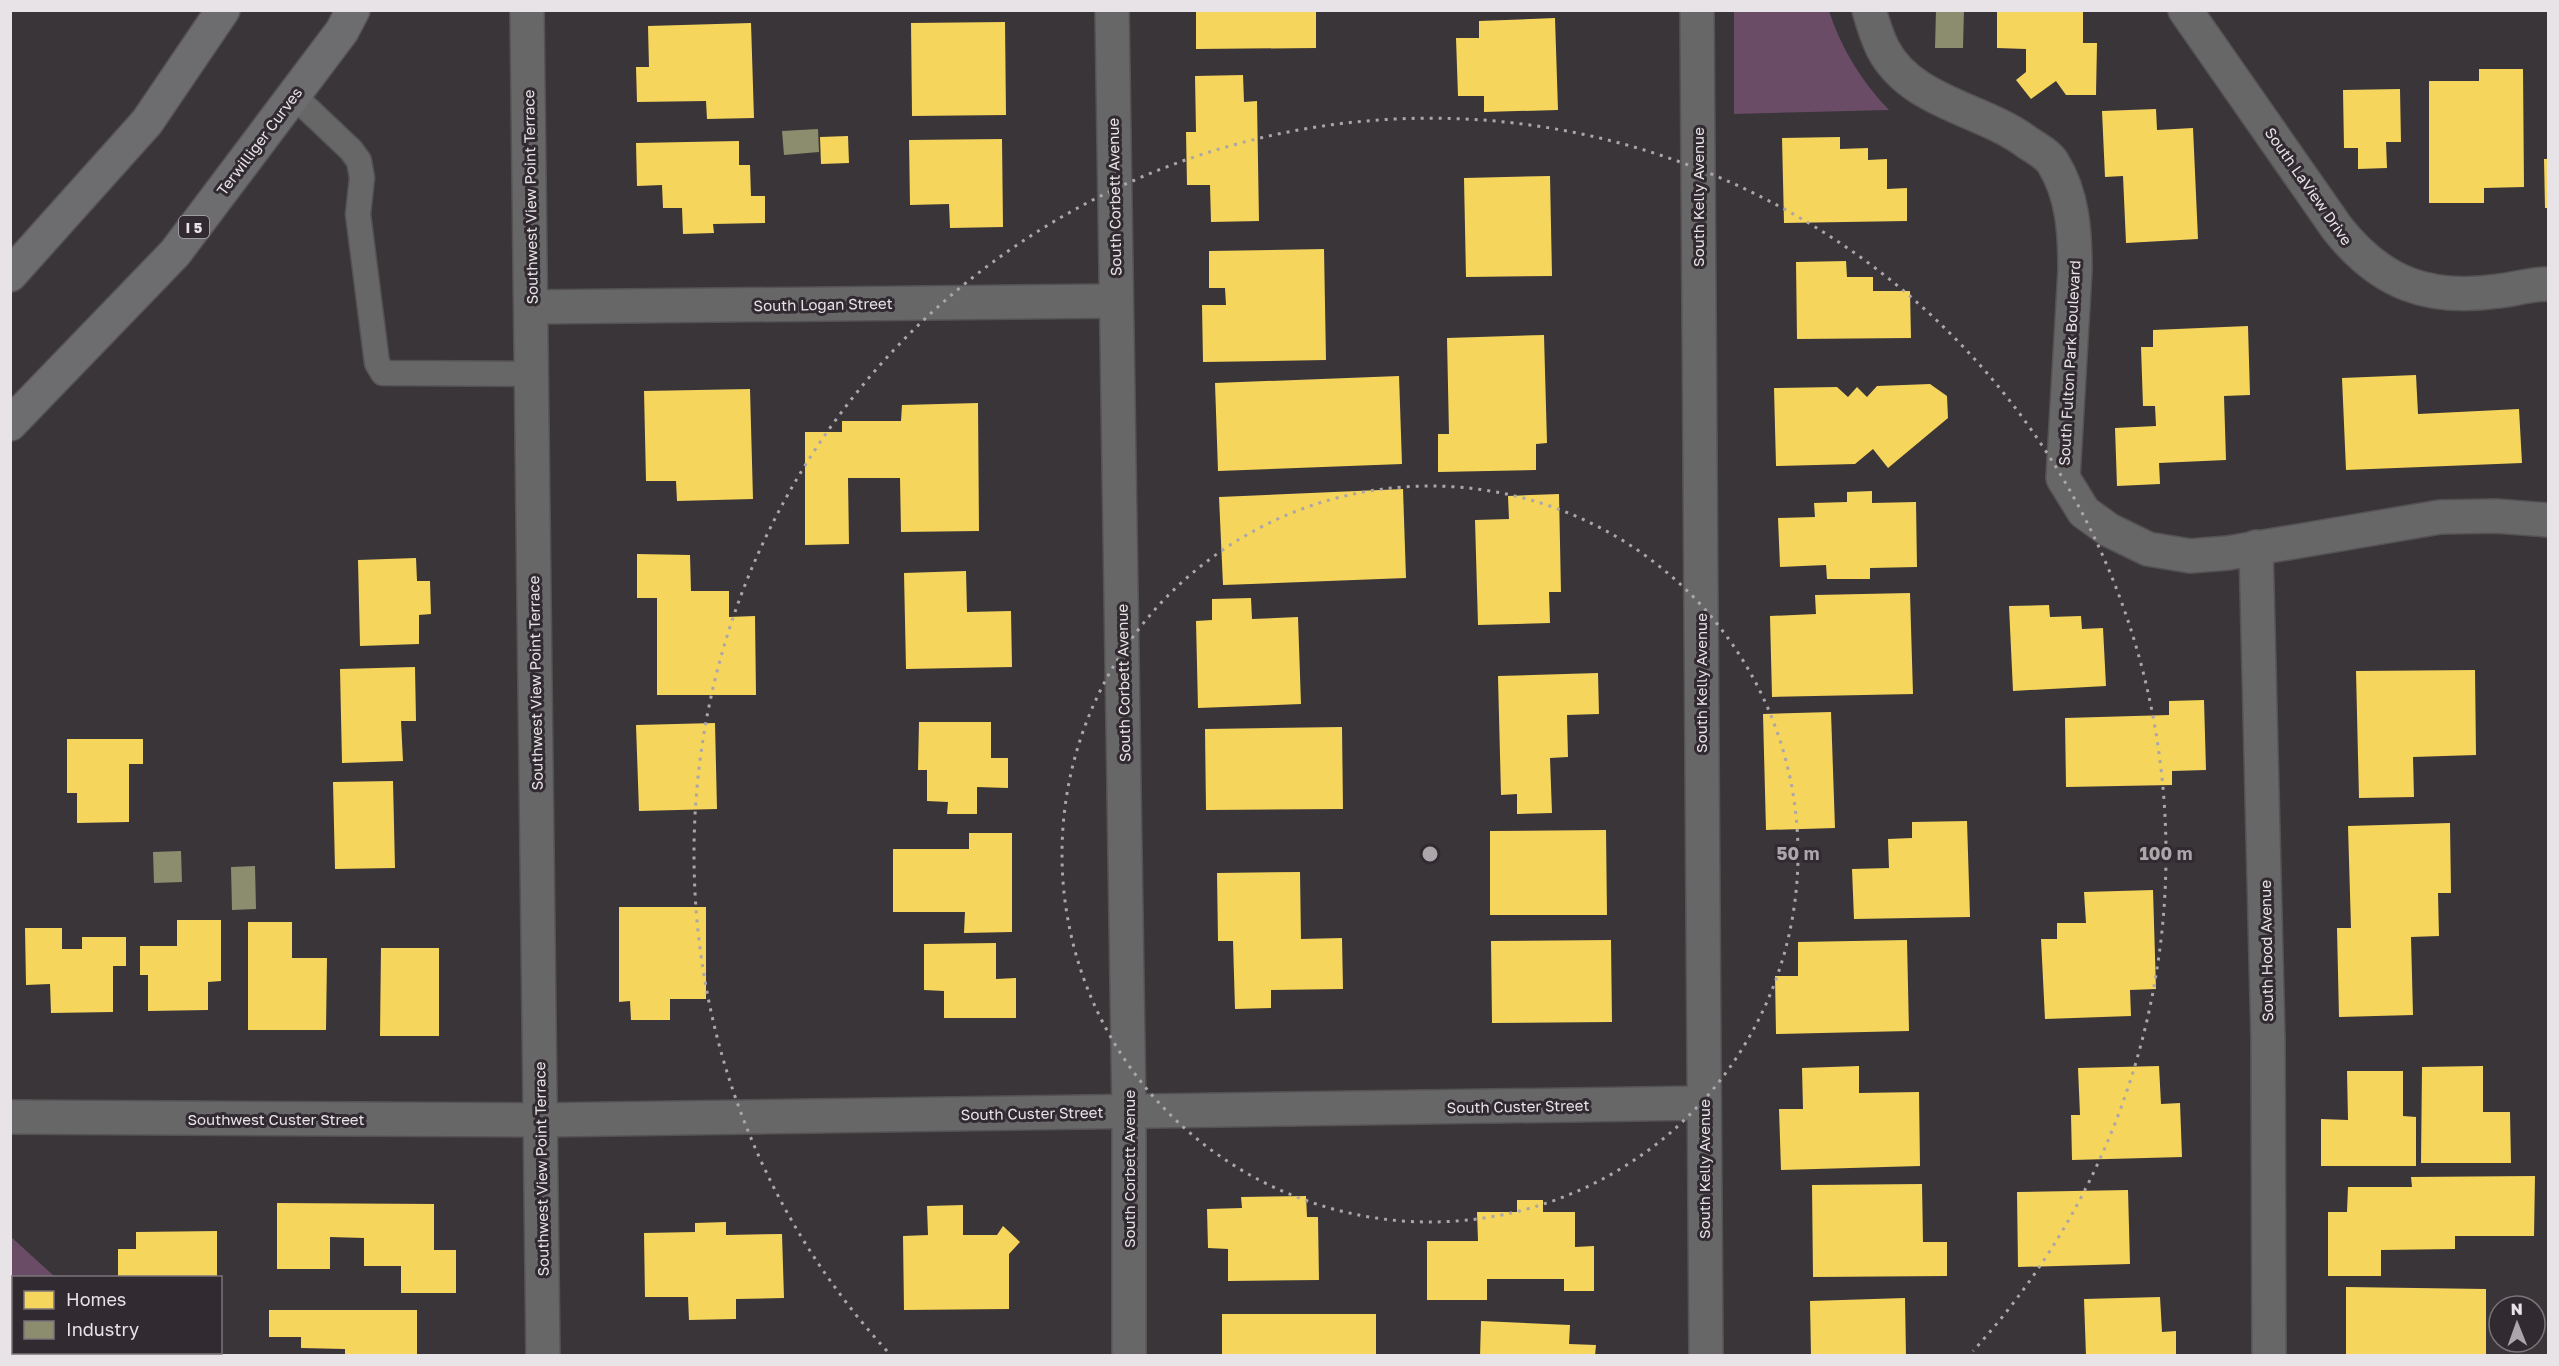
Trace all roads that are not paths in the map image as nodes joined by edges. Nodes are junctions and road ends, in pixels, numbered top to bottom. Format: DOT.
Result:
graph roads {
  1 [pos="223,10"];
  2 [pos="353,10"];
  3 [pos="527,10"];
  4 [pos="1112,10"];
  5 [pos="1697,10"];
  6 [pos="1869,10"];
  7 [pos="2185,10"];
  8 [pos="293,95"];
  9 [pos="10,275"];
  10 [pos="2548,284"];
  11 [pos="1115,301"];
  12 [pos="531,307"];
  13 [pos="532,374"];
  14 [pos="10,424"];
  15 [pos="2548,520"];
  16 [pos="2256,547"];
  17 [pos="1704,1103"];
  18 [pos="1129,1112"];
  19 [pos="10,1117"];
  20 [pos="541,1120"];
  21 [pos="543,1356"];
  22 [pos="1129,1356"];
  23 [pos="1706,1356"];
  24 [pos="2269,1356"];
  1 -- 9 [label="highway"];
  2 -- 8 [label="highway, Terwilliger Curves / I 5"];
  3 -- 12 [label="street, Southwest View Point Terrace"];
  4 -- 11 [label="street, South Corbett Avenue"];
  5 -- 17 [label="street, South Kelly Avenue"];
  6 -- 16 [label="street, South Fulton Park Boulevard"];
  7 -- 10 [label="street, South LaView Drive"];
  8 -- 13 [label="lane"];
  8 -- 14 [label="highway, Terwilliger Curves / I 5"];
  11 -- 12 [label="street, South Logan Street"];
  11 -- 18 [label="street, South Corbett Avenue"];
  12 -- 13 [label="street, Southwest View Point Terrace"];
  13 -- 20 [label="street, Southwest View Point Terrace"];
  15 -- 16 [label="street, South Fulton Park Boulevard"];
  16 -- 24 [label="street, South Hood Avenue"];
  17 -- 18 [label="street, South Custer Street"];
  17 -- 23 [label="street, South Kelly Avenue"];
  18 -- 20 [label="street, South Custer Street"];
  18 -- 22 [label="street, South Corbett Avenue"];
  19 -- 20 [label="street, Southwest Custer Street"];
  20 -- 21 [label="street, Southwest View Point Terrace"];
}
